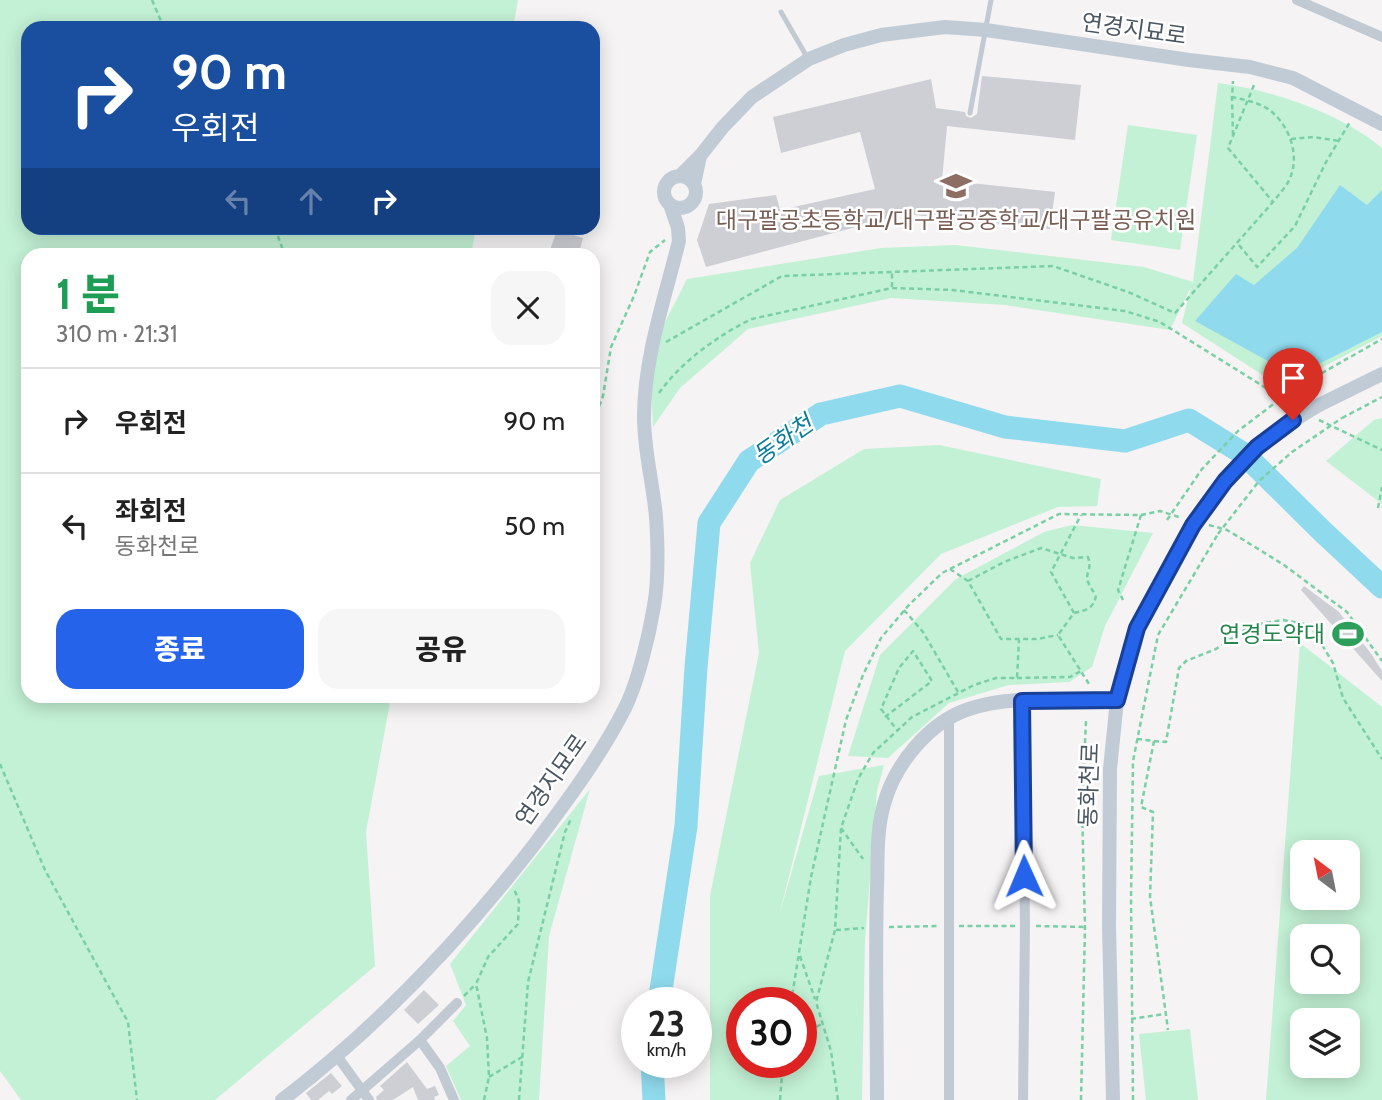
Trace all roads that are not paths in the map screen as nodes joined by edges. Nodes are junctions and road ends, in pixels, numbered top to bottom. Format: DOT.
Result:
graph roads {
  1 [pos="991,0"];
  2 [pos="1297,0"];
  3 [pos="781,12"];
  4 [pos="986,30"];
  5 [pos="1382,37"];
  6 [pos="809,60"];
  7 [pos="970,113"];
  8 [pos="1382,124"];
  9 [pos="700,156"];
  10 [pos="681,175"];
  11 [pos="694,184"];
  12 [pos="670,204"];
  13 [pos="686,207"];
  14 [pos="673,233"];
  15 [pos="1382,374"];
  16 [pos="1117,700"];
  17 [pos="1022,701"];
  18 [pos="948,719"];
  19 [pos="457,1003"];
  20 [pos="420,1040"];
  21 [pos="337,1056"];
  22 [pos="366,1095"];
  23 [pos="282,1100"];
  24 [pos="351,1100"];
  25 [pos="454,1100"];
  26 [pos="877,1100"];
  27 [pos="949,1100"];
  28 [pos="1023,1100"];
  29 [pos="1113,1100"];
  1 -- 4 [label="lane"];
  2 -- 5 [label="street"];
  3 -- 6 [label="lane"];
  4 -- 6 [label="street, 연경지묘로"];
  4 -- 7 [label="lane"];
  4 -- 8 [label="street, 연경지묘로"];
  6 -- 9 [label="street, 연경지묘로"];
  9 -- 10 [label="street, 연경지묘로"];
  9 -- 11 [label="street"];
  10 -- 11 [label="street"];
  10 -- 12 [label="street"];
  11 -- 13 [label="street"];
  12 -- 13 [label="street"];
  12 -- 14 [label="street"];
  13 -- 14 [label="street"];
  14 -- 21 [label="street, 연경지묘로"];
  15 -- 16 [label="street, 동화천로, bridge"];
  16 -- 17 [label="street"];
  16 -- 29 [label="street, 동화천로"];
  17 -- 18 [label="street"];
  17 -- 28 [label="street"];
  18 -- 26 [label="street"];
  18 -- 27 [label="street"];
  19 -- 20 [label="street"];
  20 -- 22 [label="street"];
  20 -- 25 [label="street"];
  21 -- 22 [label="street"];
  21 -- 23 [label="street, 연경지묘로"];
  22 -- 24 [label="street"];
}
